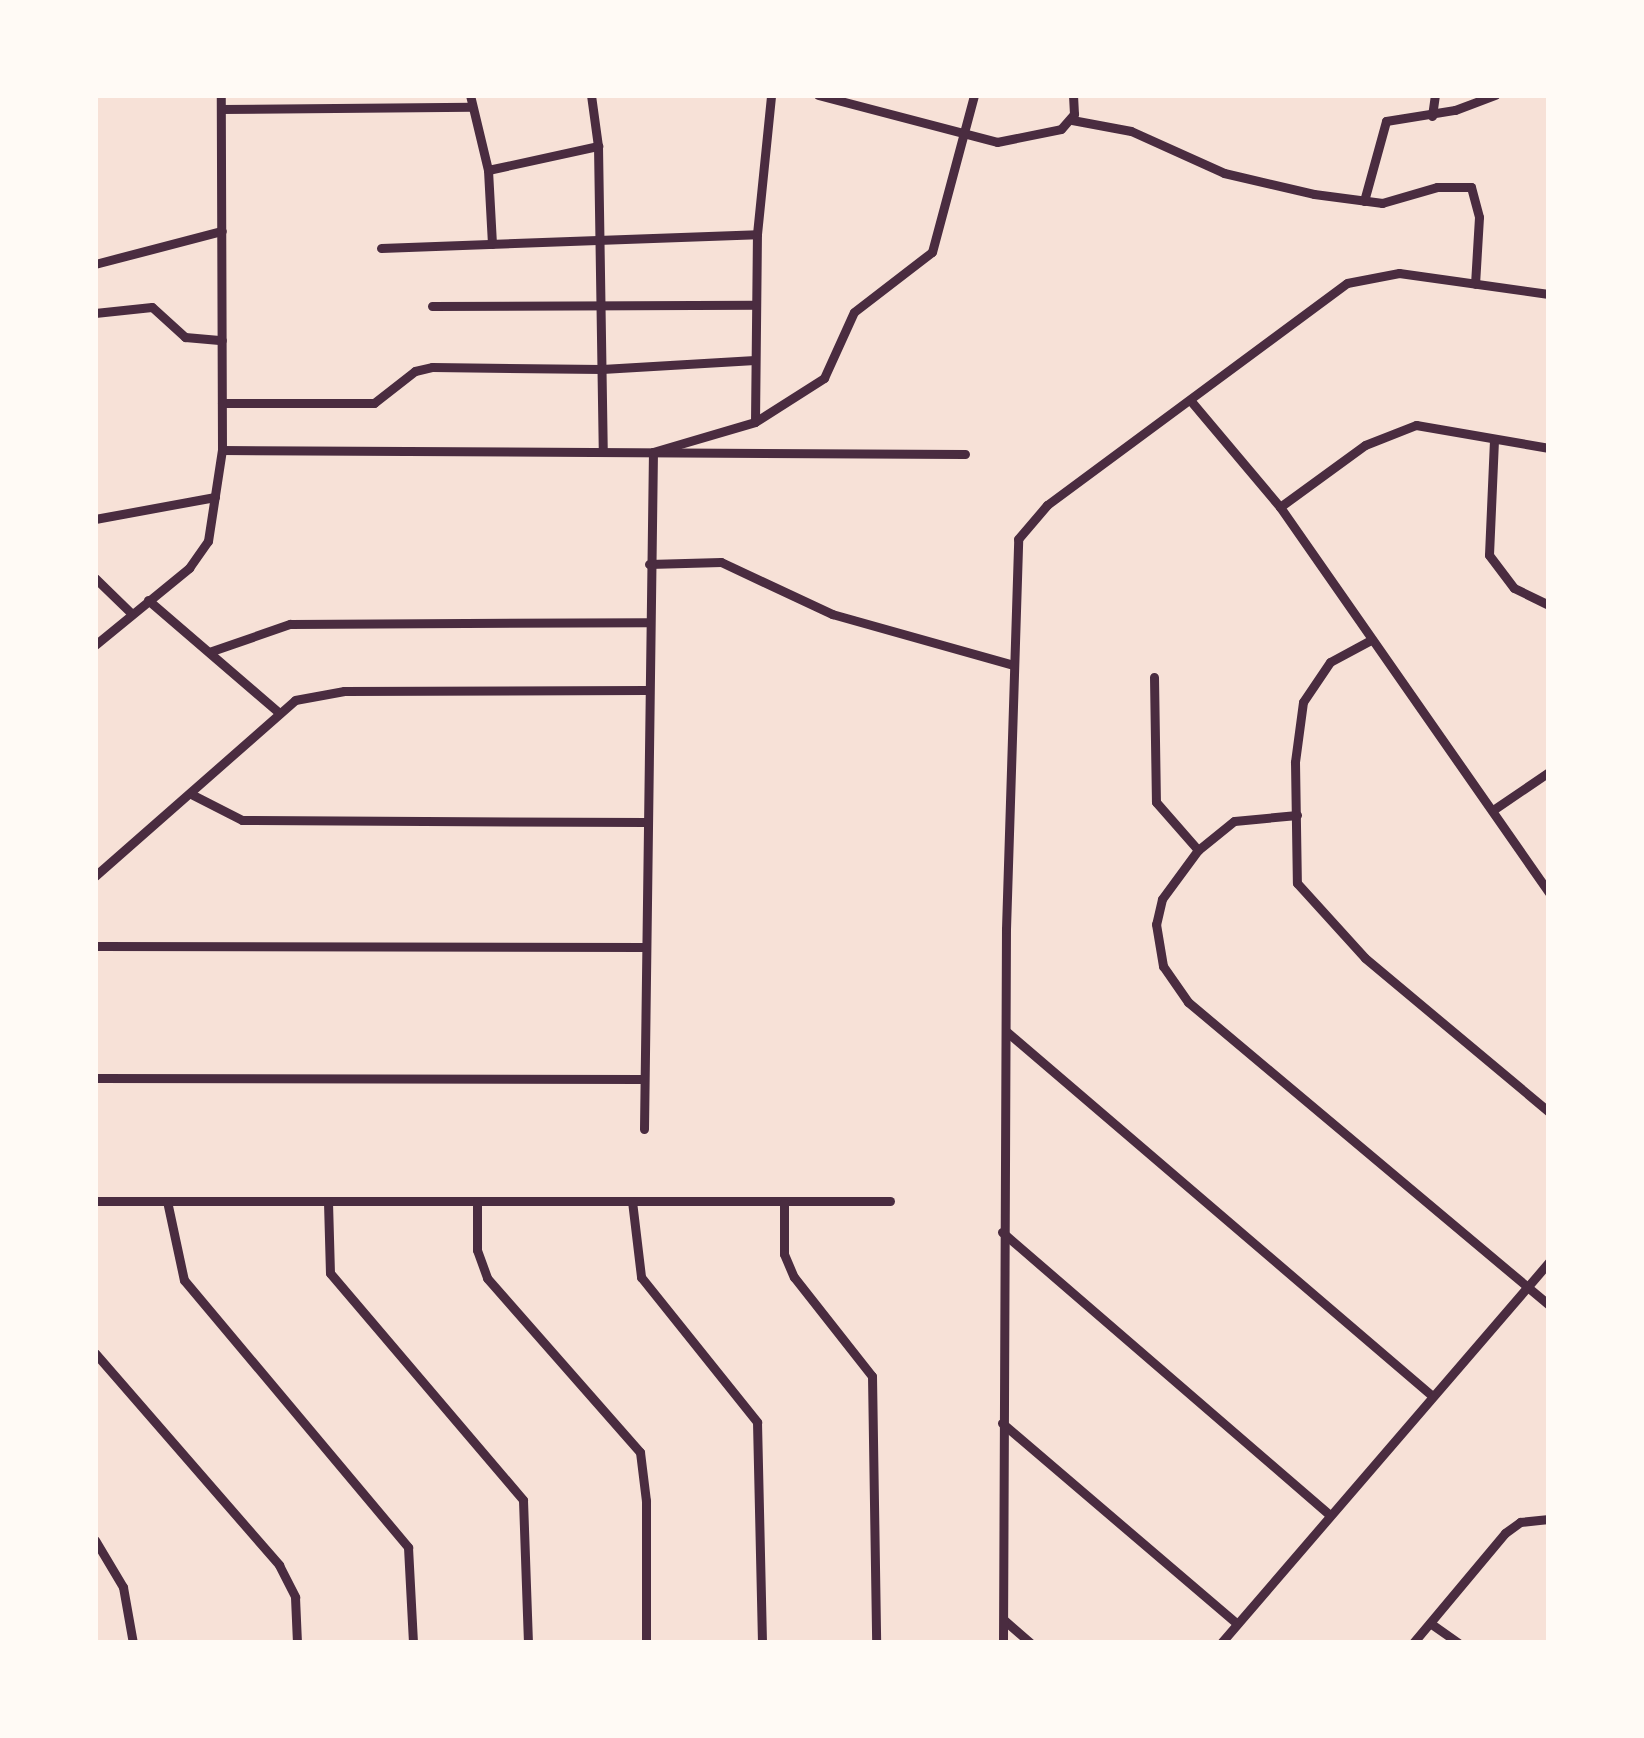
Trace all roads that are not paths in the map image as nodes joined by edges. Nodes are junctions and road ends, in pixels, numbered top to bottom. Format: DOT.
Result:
graph roads {
  1 [pos="221,95"];
  2 [pos="470,95"];
  3 [pos="592,95"];
  4 [pos="772,95"];
  5 [pos="818,95"];
  6 [pos="974,95"];
  7 [pos="1073,95"];
  8 [pos="1435,95"];
  9 [pos="1495,95"];
  10 [pos="472,107"];
  11 [pos="222,109"];
  12 [pos="1432,116"];
  13 [pos="1072,120"];
  14 [pos="959,136"];
  15 [pos="598,146"];
  16 [pos="488,170"];
  17 [pos="1364,202"];
  18 [pos="222,231"];
  19 [pos="756,234"];
  20 [pos="599,239"];
  21 [pos="492,244"];
  22 [pos="380,248"];
  23 [pos="95,264"];
  24 [pos="1476,284"];
  25 [pos="1549,294"];
  26 [pos="756,304"];
  27 [pos="432,306"];
  28 [pos="600,306"];
  29 [pos="95,313"];
  30 [pos="222,340"];
  31 [pos="755,360"];
  32 [pos="602,369"];
  33 [pos="1190,400"];
  34 [pos="222,404"];
  35 [pos="754,422"];
  36 [pos="1494,440"];
  37 [pos="1549,448"];
  38 [pos="222,450"];
  39 [pos="603,452"];
  40 [pos="653,452"];
  41 [pos="965,454"];
  42 [pos="215,496"];
  43 [pos="1280,507"];
  44 [pos="95,519"];
  45 [pos="648,564"];
  46 [pos="95,578"];
  47 [pos="148,600"];
  48 [pos="1549,605"];
  49 [pos="131,613"];
  50 [pos="648,622"];
  51 [pos="1369,641"];
  52 [pos="95,645"];
  53 [pos="209,652"];
  54 [pos="1014,666"];
  55 [pos="1154,678"];
  56 [pos="647,690"];
  57 [pos="277,711"];
  58 [pos="1549,772"];
  59 [pos="193,795"];
  60 [pos="1493,810"];
  61 [pos="1296,815"];
  62 [pos="646,822"];
  63 [pos="1198,850"];
  64 [pos="95,876"];
  65 [pos="1549,893"];
  66 [pos="95,946"];
  67 [pos="645,946"];
  68 [pos="1006,1032"];
  69 [pos="95,1078"];
  70 [pos="644,1079"];
  71 [pos="1549,1112"];
  72 [pos="644,1129"];
  73 [pos="168,1200"];
  74 [pos="95,1201"];
  75 [pos="632,1201"];
  76 [pos="890,1201"];
  77 [pos="328,1202"];
  78 [pos="477,1202"];
  79 [pos="784,1203"];
  80 [pos="1002,1232"];
  81 [pos="1549,1262"];
  82 [pos="1529,1288"];
  83 [pos="1549,1305"];
  84 [pos="95,1353"];
  85 [pos="1430,1394"];
  86 [pos="1002,1423"];
  87 [pos="1328,1512"];
  88 [pos="1549,1519"];
  89 [pos="95,1540"];
  90 [pos="1004,1620"];
  91 [pos="1430,1623"];
  92 [pos="1237,1624"];
  93 [pos="133,1643"];
  94 [pos="297,1643"];
  95 [pos="413,1643"];
  96 [pos="528,1643"];
  97 [pos="646,1643"];
  98 [pos="762,1643"];
  99 [pos="876,1643"];
  100 [pos="1004,1643"];
  101 [pos="1030,1643"];
  102 [pos="1221,1643"];
  103 [pos="1413,1643"];
  104 [pos="1459,1643"];
  1 -- 11 [label="street"];
  2 -- 10 [label="street"];
  3 -- 15 [label="street"];
  4 -- 19 [label="street"];
  5 -- 14 [label="street"];
  6 -- 14 [label="street"];
  7 -- 13 [label="street"];
  8 -- 12 [label="street"];
  9 -- 12 [label="street"];
  10 -- 11 [label="street"];
  10 -- 16 [label="street"];
  11 -- 18 [label="street"];
  12 -- 17 [label="street"];
  13 -- 14 [label="street"];
  13 -- 17 [label="street"];
  14 -- 35 [label="street"];
  15 -- 16 [label="street"];
  15 -- 20 [label="street"];
  16 -- 21 [label="street"];
  17 -- 24 [label="street"];
  18 -- 23 [label="street"];
  18 -- 30 [label="street"];
  19 -- 20 [label="street"];
  19 -- 26 [label="street"];
  20 -- 21 [label="street"];
  20 -- 28 [label="street"];
  21 -- 22 [label="street"];
  24 -- 25 [label="street"];
  24 -- 33 [label="street"];
  26 -- 28 [label="street"];
  26 -- 31 [label="street"];
  27 -- 28 [label="street"];
  28 -- 32 [label="street"];
  29 -- 30 [label="street"];
  30 -- 34 [label="street"];
  31 -- 32 [label="street"];
  31 -- 35 [label="street"];
  32 -- 34 [label="street"];
  32 -- 39 [label="street"];
  33 -- 43 [label="street"];
  33 -- 54 [label="street"];
  34 -- 38 [label="street"];
  35 -- 40 [label="street"];
  36 -- 37 [label="street"];
  36 -- 43 [label="street"];
  36 -- 48 [label="street"];
  38 -- 39 [label="street"];
  38 -- 42 [label="street"];
  39 -- 40 [label="street"];
  40 -- 41 [label="street"];
  40 -- 45 [label="street"];
  42 -- 44 [label="street"];
  42 -- 47 [label="street"];
  43 -- 51 [label="street"];
  45 -- 50 [label="street"];
  45 -- 54 [label="street"];
  46 -- 49 [label="street"];
  47 -- 49 [label="street"];
  47 -- 53 [label="street"];
  49 -- 52 [label="street"];
  50 -- 53 [label="street"];
  50 -- 56 [label="street"];
  51 -- 60 [label="street"];
  51 -- 61 [label="street"];
  53 -- 57 [label="street"];
  54 -- 68 [label="street"];
  55 -- 63 [label="street"];
  56 -- 57 [label="street"];
  56 -- 62 [label="street"];
  57 -- 59 [label="street"];
  58 -- 60 [label="street"];
  59 -- 62 [label="street"];
  59 -- 64 [label="street"];
  60 -- 65 [label="street"];
  61 -- 63 [label="street"];
  61 -- 71 [label="street"];
  62 -- 67 [label="street"];
  63 -- 82 [label="street"];
  66 -- 67 [label="street"];
  67 -- 70 [label="street"];
  68 -- 80 [label="street"];
  68 -- 85 [label="street"];
  69 -- 70 [label="street"];
  70 -- 72 [label="street"];
  73 -- 74 [label="street"];
  73 -- 77 [label="street"];
  73 -- 95 [label="street"];
  75 -- 78 [label="street"];
  75 -- 79 [label="street"];
  75 -- 98 [label="street"];
  76 -- 79 [label="street"];
  77 -- 78 [label="street"];
  77 -- 96 [label="street"];
  78 -- 97 [label="street"];
  79 -- 99 [label="street"];
  80 -- 86 [label="street"];
  80 -- 87 [label="street"];
  81 -- 82 [label="street"];
  82 -- 83 [label="street"];
  82 -- 85 [label="street"];
  84 -- 94 [label="street"];
  85 -- 87 [label="street"];
  86 -- 90 [label="street"];
  86 -- 92 [label="street"];
  87 -- 92 [label="street"];
  88 -- 91 [label="street"];
  89 -- 93 [label="street"];
  90 -- 100 [label="street"];
  90 -- 101 [label="street"];
  91 -- 103 [label="street"];
  91 -- 104 [label="street"];
  92 -- 102 [label="street"];
}
